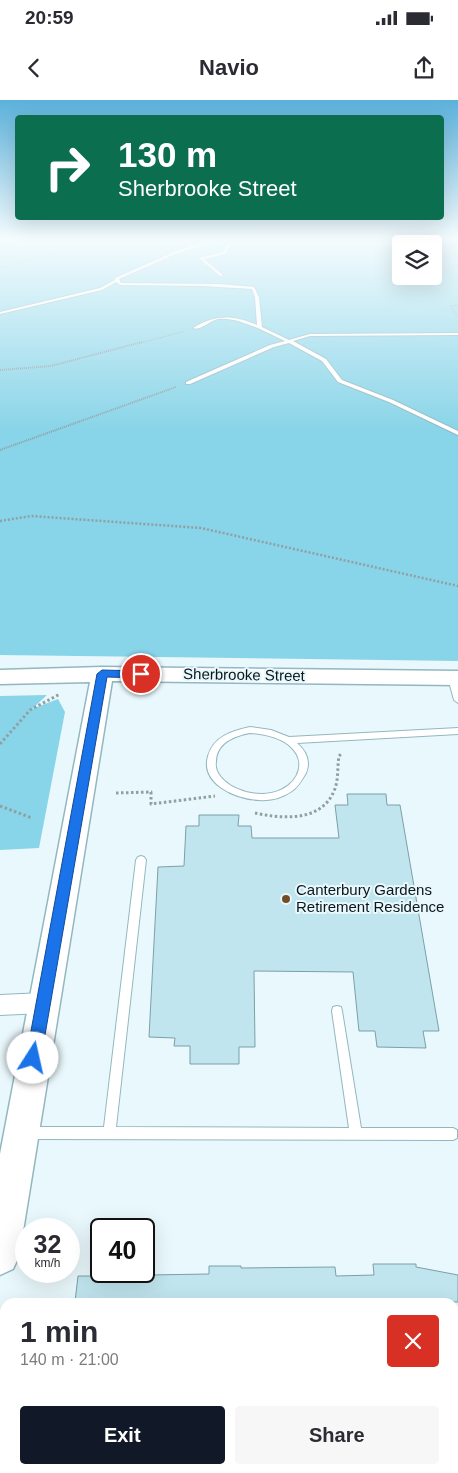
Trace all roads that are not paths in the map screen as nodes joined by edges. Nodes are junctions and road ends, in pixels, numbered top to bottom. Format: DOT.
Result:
graph roads {
  1 [pos="42,303"];
  2 [pos="258,303"];
  3 [pos="0,313"];
  4 [pos="195,328"];
  5 [pos="260,328"];
  6 [pos="458,334"];
  7 [pos="288,340"];
  8 [pos="188,382"];
  9 [pos="458,433"];
  10 [pos="102,674"];
  11 [pos="0,677"];
  12 [pos="455,678"];
  13 [pos="458,700"];
  14 [pos="458,731"];
  15 [pos="290,740"];
  16 [pos="141,860"];
  17 [pos="43,1003"];
  18 [pos="0,1005"];
  19 [pos="338,1011"];
  20 [pos="108,1132"];
  21 [pos="21,1133"];
  22 [pos="356,1134"];
  23 [pos="453,1134"];
  24 [pos="0,1256"];
  1 -- 3 [label="lane"];
  2 -- 5 [label="lane"];
  4 -- 5 [label="lane"];
  5 -- 7 [label="lane"];
  6 -- 7 [label="lane"];
  7 -- 8 [label="lane"];
  7 -- 9 [label="lane"];
  10 -- 11 [label="street, Sherbrooke Street"];
  10 -- 12 [label="street, Sherbrooke Street"];
  10 -- 17 [label="street"];
  12 -- 13 [label="lane"];
  14 -- 15 [label="lane"];
  15 -- 15 [label="lane"];
  16 -- 20 [label="lane"];
  17 -- 18 [label="street"];
  17 -- 21 [label="street"];
  19 -- 22 [label="lane"];
  20 -- 21 [label="lane"];
  20 -- 22 [label="lane"];
  21 -- 24 [label="street"];
  22 -- 23 [label="lane"];
}
